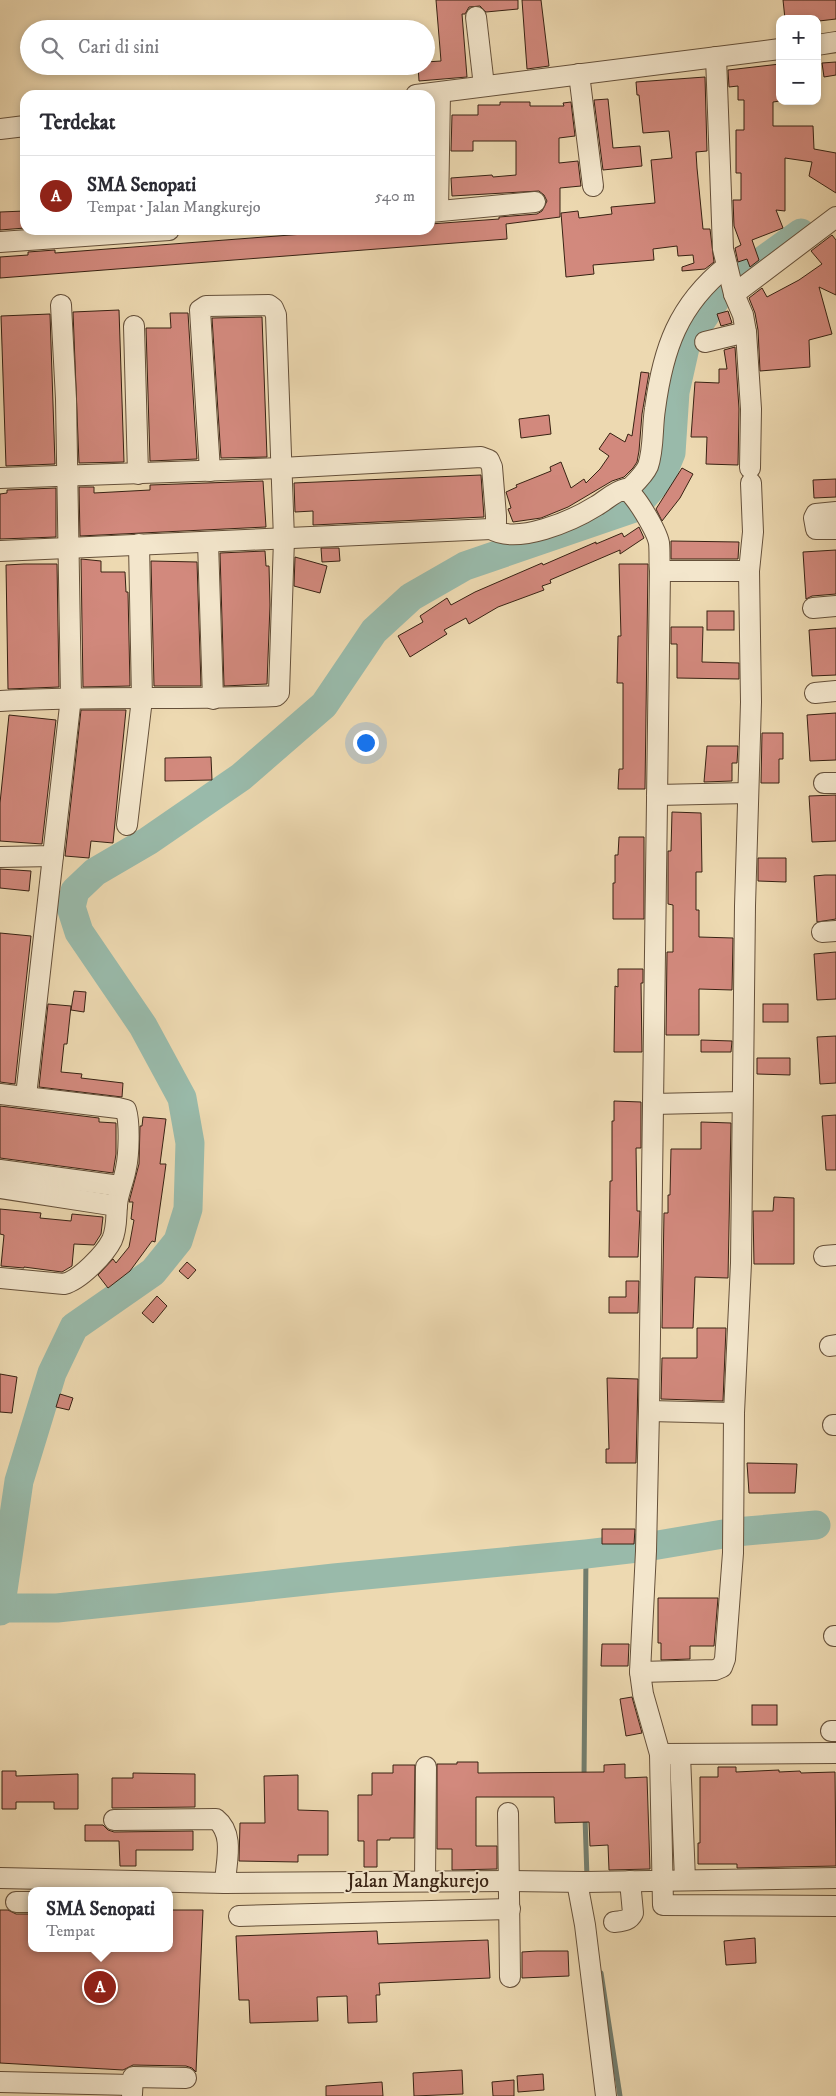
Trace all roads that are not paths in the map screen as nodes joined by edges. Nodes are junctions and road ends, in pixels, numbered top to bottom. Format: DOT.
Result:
graph roads {
  1 [pos="476,16"];
  2 [pos="836,42"];
  3 [pos="821,44"];
  4 [pos="776,50"];
  5 [pos="716,58"];
  6 [pos="580,74"];
  7 [pos="484,86"];
  8 [pos="435,93"];
  9 [pos="440,93"];
  10 [pos="20,126"];
  11 [pos="0,128"];
  12 [pos="593,186"];
  13 [pos="435,191"];
  14 [pos="535,202"];
  15 [pos="435,211"];
  16 [pos="836,218"];
  17 [pos="99,235"];
  18 [pos="0,242"];
  19 [pos="730,280"];
  20 [pos="61,305"];
  21 [pos="134,326"];
  22 [pos="746,332"];
  23 [pos="705,342"];
  24 [pos="281,468"];
  25 [pos="210,471"];
  26 [pos="138,474"];
  27 [pos="67,477"];
  28 [pos="0,478"];
  29 [pos="629,491"];
  30 [pos="836,512"];
  31 [pos="491,529"];
  32 [pos="836,529"];
  33 [pos="284,539"];
  34 [pos="208,542"];
  35 [pos="139,544"];
  36 [pos="68,547"];
  37 [pos="0,551"];
  38 [pos="749,571"];
  39 [pos="660,572"];
  40 [pos="836,606"];
  41 [pos="813,608"];
  42 [pos="836,692"];
  43 [pos="815,693"];
  44 [pos="71,697"];
  45 [pos="142,699"];
  46 [pos="213,699"];
  47 [pos="0,701"];
  48 [pos="748,793"];
  49 [pos="657,795"];
  50 [pos="127,825"];
  51 [pos="53,856"];
  52 [pos="0,857"];
  53 [pos="0,1094"];
  54 [pos="26,1096"];
  55 [pos="742,1102"];
  56 [pos="653,1104"];
  57 [pos="0,1170"];
  58 [pos="120,1186"];
  59 [pos="0,1188"];
  60 [pos="117,1206"];
  61 [pos="0,1278"];
  62 [pos="649,1411"];
  63 [pos="734,1413"];
  64 [pos="640,1672"];
  65 [pos="836,1753"];
  66 [pos="660,1754"];
  67 [pos="680,1755"];
  68 [pos="426,1767"];
  69 [pos="508,1813"];
  70 [pos="114,1820"];
  71 [pos="0,1865"];
  72 [pos="0,1878"];
  73 [pos="836,1878"];
  74 [pos="39,1879"];
  75 [pos="723,1879"];
  76 [pos="777,1879"];
  77 [pos="663,1880"];
  78 [pos="685,1880"];
  79 [pos="425,1881"];
  80 [pos="510,1881"];
  81 [pos="630,1881"];
  82 [pos="589,1882"];
  83 [pos="225,1883"];
  84 [pos="723,1905"];
  85 [pos="778,1906"];
  86 [pos="836,1906"];
  87 [pos="510,1909"];
  88 [pos="239,1916"];
  89 [pos="614,1922"];
  90 [pos="510,1977"];
  91 [pos="186,2078"];
  92 [pos="0,2082"];
  93 [pos="132,2090"];
  94 [pos="606,2096"];
  1 -- 7 [label="street"];
  2 -- 3 [label="street"];
  4 -- 5 [label="street"];
  5 -- 6 [label="street"];
  5 -- 19 [label="street"];
  6 -- 7 [label="street"];
  6 -- 12 [label="street"];
  7 -- 9 [label="street"];
  8 -- 9 [label="street"];
  9 -- 13 [label="street"];
  10 -- 11 [label="street"];
  14 -- 15 [label="street"];
  16 -- 19 [label="street"];
  17 -- 18 [label="street"];
  19 -- 22 [label="street"];
  19 -- 29 [label="street"];
  20 -- 27 [label="street"];
  21 -- 26 [label="street"];
  22 -- 23 [label="street"];
  22 -- 38 [label="street"];
  24 -- 25 [label="street"];
  24 -- 25 [label="street"];
  24 -- 31 [label="street"];
  24 -- 33 [label="street"];
  25 -- 26 [label="street"];
  26 -- 27 [label="street"];
  27 -- 28 [label="street"];
  27 -- 36 [label="street"];
  29 -- 31 [label="street"];
  29 -- 39 [label="street"];
  30 -- 32 [label="street"];
  31 -- 33 [label="street"];
  33 -- 34 [label="street"];
  33 -- 46 [label="street"];
  34 -- 35 [label="street"];
  34 -- 46 [label="street"];
  35 -- 36 [label="street"];
  35 -- 45 [label="street"];
  36 -- 37 [label="street"];
  36 -- 44 [label="street"];
  38 -- 39 [label="street"];
  38 -- 48 [label="street"];
  39 -- 49 [label="street"];
  40 -- 41 [label="street"];
  42 -- 43 [label="street"];
  44 -- 45 [label="street"];
  44 -- 47 [label="street"];
  44 -- 51 [label="street"];
  45 -- 46 [label="street"];
  45 -- 50 [label="street"];
  48 -- 49 [label="street"];
  48 -- 55 [label="street"];
  49 -- 56 [label="street"];
  51 -- 52 [label="street"];
  51 -- 54 [label="street"];
  53 -- 54 [label="street"];
  54 -- 58 [label="street"];
  55 -- 56 [label="street"];
  55 -- 63 [label="street"];
  56 -- 62 [label="street"];
  57 -- 58 [label="street"];
  58 -- 60 [label="street"];
  59 -- 60 [label="street"];
  60 -- 61 [label="street"];
  62 -- 63 [label="street"];
  62 -- 64 [label="street"];
  63 -- 64 [label="street"];
  64 -- 66 [label="street"];
  65 -- 67 [label="street"];
  66 -- 67 [label="street"];
  66 -- 77 [label="street"];
  67 -- 78 [label="street"];
  68 -- 79 [label="street"];
  69 -- 80 [label="street"];
  70 -- 83 [label="street"];
  71 -- 74 [label="street"];
  72 -- 74 [label="street, Jalan Mangkurejo"];
  73 -- 76 [label="street, Jalan Mangkurejo"];
  74 -- 83 [label="street, Jalan Mangkurejo"];
  75 -- 76 [label="street, Jalan Mangkurejo"];
  75 -- 78 [label="street, Jalan Mangkurejo"];
  75 -- 84 [label="street"];
  76 -- 85 [label="street"];
  77 -- 78 [label="street, Jalan Mangkurejo"];
  77 -- 81 [label="street, Jalan Mangkurejo"];
  77 -- 84 [label="street"];
  79 -- 80 [label="street, Jalan Mangkurejo"];
  79 -- 83 [label="street, Jalan Mangkurejo"];
  80 -- 82 [label="street, Jalan Mangkurejo"];
  80 -- 87 [label="street"];
  81 -- 82 [label="street, Jalan Mangkurejo"];
  81 -- 89 [label="street"];
  82 -- 94 [label="street"];
  84 -- 85 [label="street"];
  85 -- 86 [label="street"];
  87 -- 88 [label="street"];
  87 -- 90 [label="street"];
  91 -- 93 [label="street"];
  92 -- 93 [label="street"];
}
